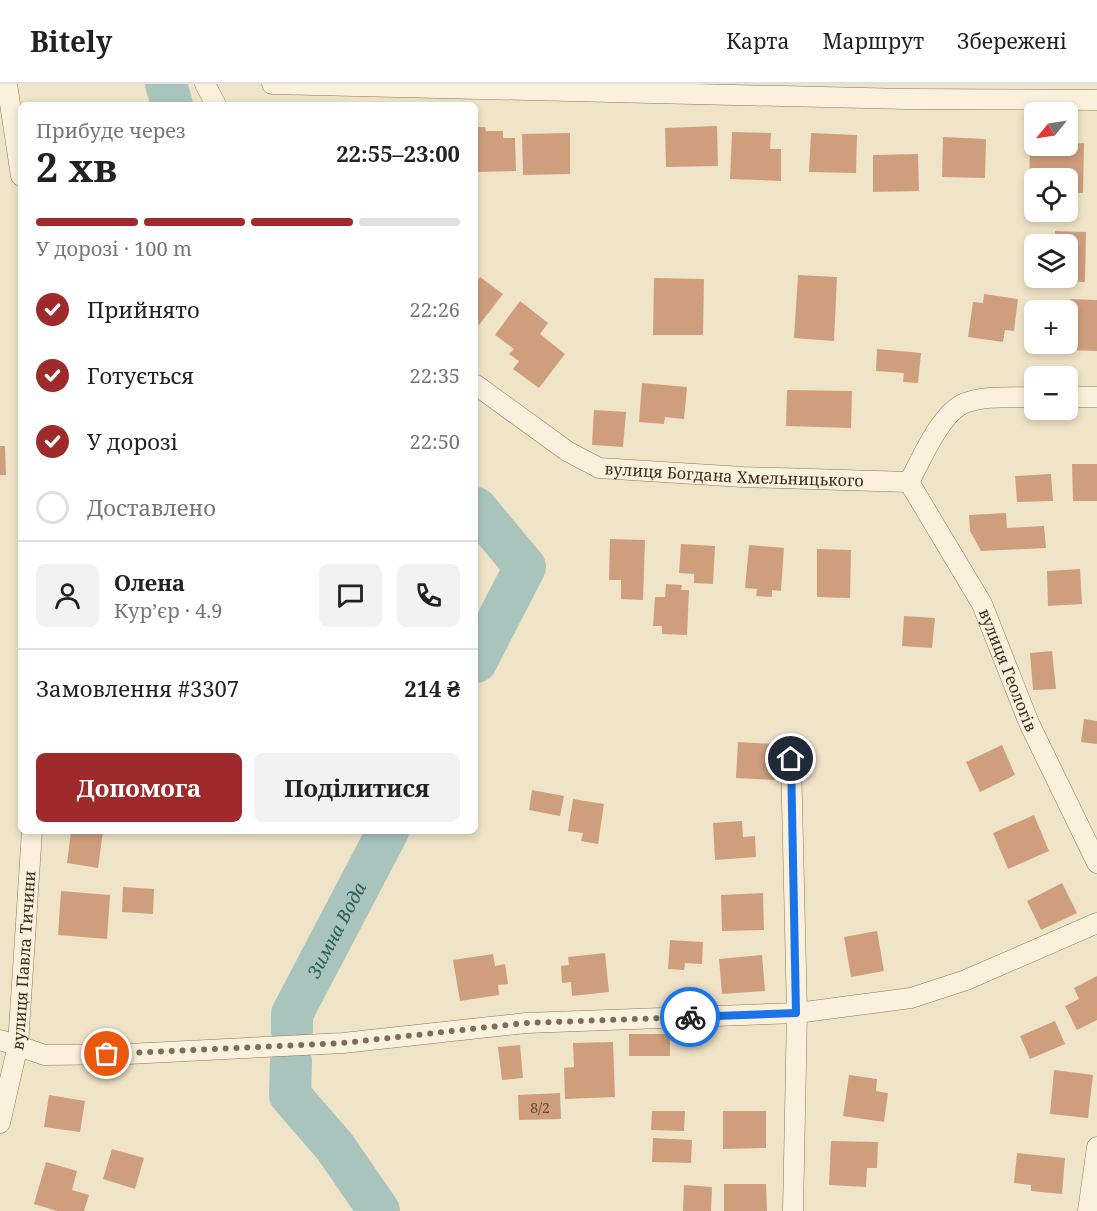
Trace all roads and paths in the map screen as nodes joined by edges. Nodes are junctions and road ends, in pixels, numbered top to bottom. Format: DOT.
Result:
graph roads {
  1 [pos="7,84"];
  2 [pos="205,84"];
  3 [pos="272,84"];
  4 [pos="1097,100"];
  5 [pos="214,102"];
  6 [pos="18,156"];
  7 [pos="478,386"];
  8 [pos="1078,397"];
  9 [pos="1097,397"];
  10 [pos="1024,398"];
  11 [pos="909,482"];
  12 [pos="791,759"];
  13 [pos="32,834"];
  14 [pos="1097,863"];
  15 [pos="1097,923"];
  16 [pos="796,1013"];
  17 [pos="9,1043"];
  18 [pos="0,1123"];
  19 [pos="1097,1147"];
  20 [pos="793,1211"];
  21 [pos="1088,1211"];
  1 -- 6 [label="street"];
  2 -- 5 [label="street"];
  3 -- 4 [label="street"];
  7 -- 11 [label="street, вулиця Богдана Хмельницького"];
  8 -- 9 [label="street"];
  10 -- 11 [label="street"];
  11 -- 14 [label="street, вулиця Геологів"];
  12 -- 16 [label="street"];
  13 -- 17 [label="street, вулиця Павла Тичини"];
  15 -- 16 [label="street"];
  16 -- 17 [label="street"];
  16 -- 20 [label="street"];
  17 -- 18 [label="street, вулиця Павла Тичини"];
  19 -- 21 [label="street"];
}
